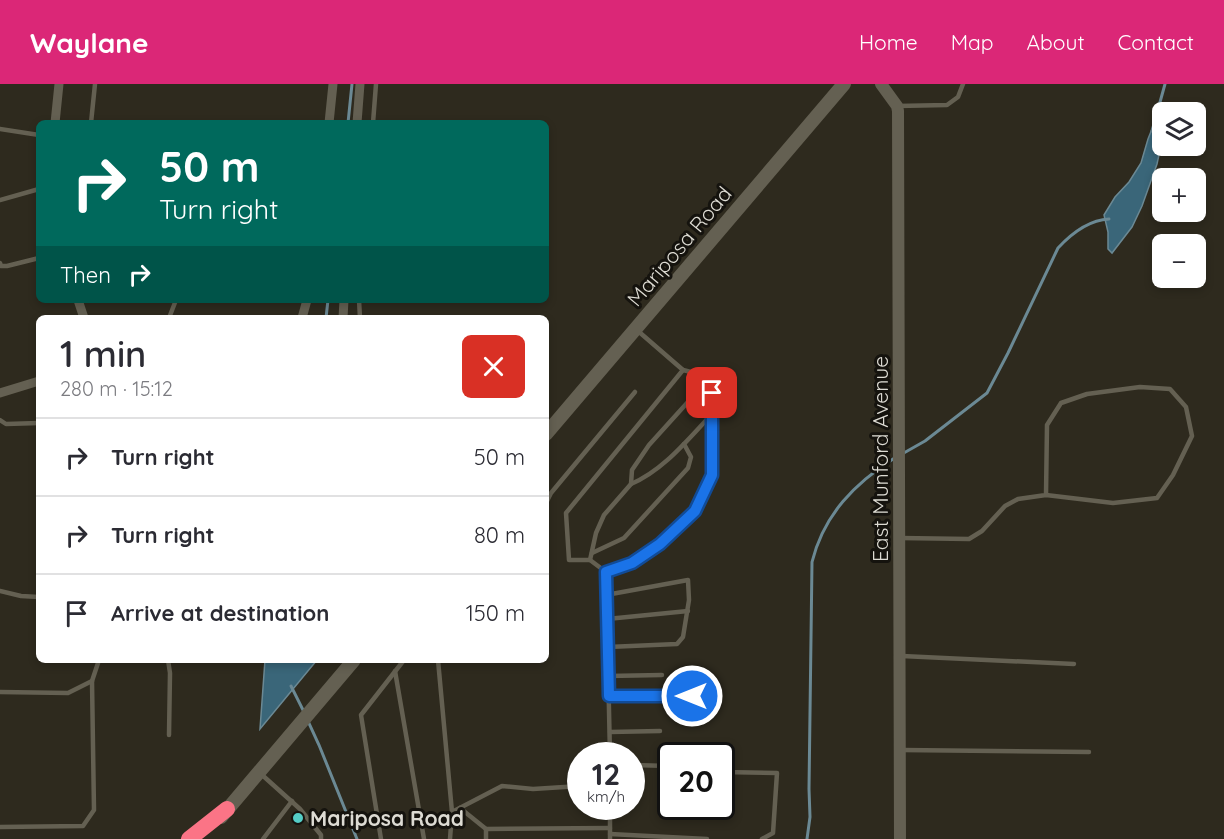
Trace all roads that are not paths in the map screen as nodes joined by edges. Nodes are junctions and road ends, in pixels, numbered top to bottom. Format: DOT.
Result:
graph roads {
  1 [pos="59,84"];
  2 [pos="95,84"];
  3 [pos="333,84"];
  4 [pos="360,84"];
  5 [pos="376,84"];
  6 [pos="844,84"];
  7 [pos="881,84"];
  8 [pos="963,84"];
  9 [pos="897,106"];
  10 [pos="55,120"];
  11 [pos="91,120"];
  12 [pos="329,120"];
  13 [pos="357,120"];
  14 [pos="373,120"];
  15 [pos="0,129"];
  16 [pos="36,135"];
  17 [pos="36,190"];
  18 [pos="0,200"];
  19 [pos="36,259"];
  20 [pos="0,263"];
  21 [pos="636,329"];
  22 [pos="683,370"];
  23 [pos="36,382"];
  24 [pos="706,382"];
  25 [pos="634,392"];
  26 [pos="0,393"];
  27 [pos="712,414"];
  28 [pos="0,420"];
  29 [pos="36,423"];
  30 [pos="549,430"];
  31 [pos="684,444"];
  32 [pos="631,484"];
  33 [pos="1046,495"];
  34 [pos="549,497"];
  35 [pos="900,538"];
  36 [pos="592,553"];
  37 [pos="590,560"];
  38 [pos="606,572"];
  39 [pos="0,591"];
  40 [pos="606,595"];
  41 [pos="36,597"];
  42 [pos="688,612"];
  43 [pos="607,618"];
  44 [pos="608,647"];
  45 [pos="899,656"];
  46 [pos="98,663"];
  47 [pos="168,663"];
  48 [pos="351,663"];
  49 [pos="402,663"];
  50 [pos="438,663"];
  51 [pos="1074,664"];
  52 [pos="395,671"];
  53 [pos="662,675"];
  54 [pos="608,676"];
  55 [pos="92,681"];
  56 [pos="0,693"];
  57 [pos="609,696"];
  58 [pos="692,696"];
  59 [pos="660,731"];
  60 [pos="610,732"];
  61 [pos="169,735"];
  62 [pos="610,742"];
  63 [pos="899,750"];
  64 [pos="1089,752"];
  65 [pos="259,772"];
  66 [pos="735,772"];
  67 [pos="567,787"];
  68 [pos="292,801"];
  69 [pos="460,808"];
  70 [pos="227,809"];
  71 [pos="452,812"];
  72 [pos="0,827"];
  73 [pos="486,830"];
  74 [pos="610,834"];
  75 [pos="189,839"];
  76 [pos="202,839"];
  77 [pos="262,839"];
  78 [pos="321,839"];
  79 [pos="381,839"];
  80 [pos="424,839"];
  81 [pos="450,839"];
  82 [pos="486,839"];
  83 [pos="707,839"];
  84 [pos="762,839"];
  85 [pos="900,839"];
  1 -- 10 [label="street"];
  2 -- 11 [label="lane"];
  3 -- 12 [label="street"];
  4 -- 13 [label="street"];
  5 -- 14 [label="lane"];
  6 -- 21 [label="main road, Mariposa Road"];
  7 -- 9 [label="street"];
  8 -- 9 [label="lane"];
  9 -- 35 [label="street, East Munford Avenue"];
  15 -- 16 [label="lane"];
  17 -- 18 [label="lane"];
  19 -- 20 [label="lane"];
  21 -- 22 [label="lane"];
  21 -- 30 [label="main road, Mariposa Road"];
  22 -- 24 [label="lane"];
  22 -- 37 [label="lane"];
  23 -- 26 [label="street"];
  24 -- 27 [label="lane"];
  24 -- 32 [label="lane"];
  25 -- 34 [label="lane"];
  27 -- 31 [label="lane"];
  27 -- 38 [label="lane"];
  28 -- 29 [label="lane"];
  31 -- 32 [label="lane"];
  31 -- 36 [label="lane"];
  32 -- 36 [label="lane"];
  33 -- 33 [label="lane"];
  33 -- 35 [label="lane"];
  35 -- 45 [label="street, East Munford Avenue"];
  36 -- 37 [label="lane"];
  37 -- 38 [label="lane"];
  38 -- 40 [label="lane"];
  39 -- 41 [label="lane"];
  40 -- 42 [label="lane"];
  40 -- 43 [label="lane"];
  42 -- 43 [label="lane"];
  42 -- 44 [label="lane"];
  43 -- 44 [label="lane"];
  44 -- 54 [label="lane"];
  45 -- 51 [label="lane"];
  45 -- 63 [label="street, East Munford Avenue"];
  46 -- 55 [label="lane"];
  47 -- 61 [label="lane"];
  48 -- 65 [label="main road"];
  49 -- 52 [label="lane"];
  50 -- 71 [label="lane"];
  52 -- 79 [label="lane"];
  52 -- 80 [label="lane"];
  53 -- 54 [label="lane"];
  54 -- 57 [label="lane"];
  55 -- 56 [label="lane"];
  55 -- 72 [label="lane"];
  57 -- 58 [label="lane"];
  57 -- 60 [label="lane"];
  59 -- 60 [label="lane"];
  60 -- 62 [label="lane"];
  63 -- 64 [label="lane"];
  63 -- 85 [label="street, East Munford Avenue"];
  65 -- 68 [label="lane"];
  65 -- 70 [label="main road"];
  66 -- 84 [label="lane"];
  67 -- 69 [label="lane"];
  68 -- 77 [label="lane"];
  68 -- 78 [label="lane"];
  69 -- 71 [label="lane"];
  69 -- 73 [label="lane"];
  70 -- 75 [label="highway"];
  70 -- 76 [label="main road"];
  71 -- 81 [label="lane"];
  73 -- 74 [label="lane"];
  73 -- 82 [label="lane"];
  74 -- 83 [label="lane"];
}
